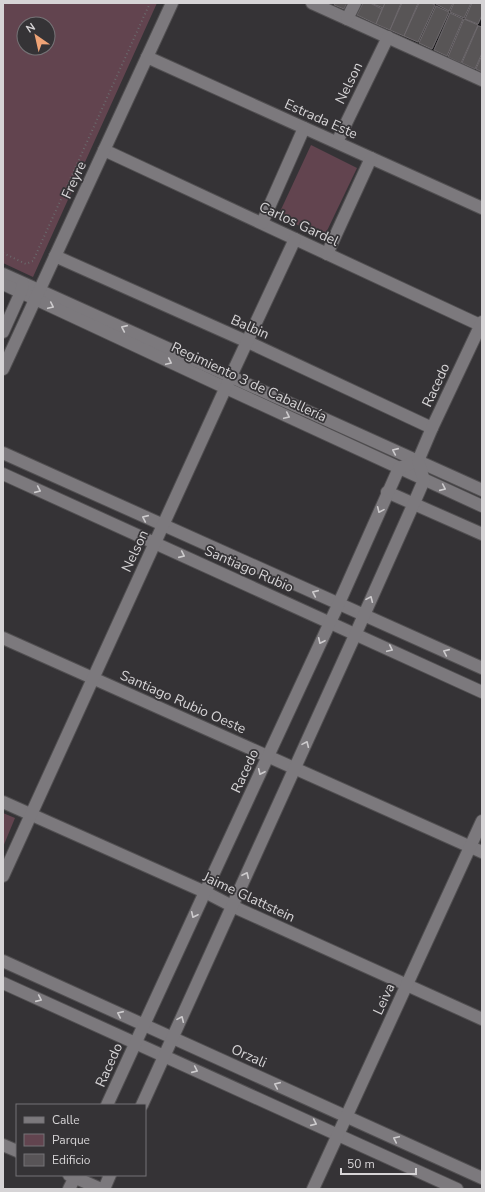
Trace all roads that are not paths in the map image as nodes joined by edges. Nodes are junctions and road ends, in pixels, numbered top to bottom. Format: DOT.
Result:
graph roads {
  1 [pos="172,3"];
  2 [pos="312,3"];
  3 [pos="354,3"];
  4 [pos="347,19"];
  5 [pos="388,37"];
  6 [pos="147,57"];
  7 [pos="482,80"];
  8 [pos="304,128"];
  9 [pos="337,142"];
  10 [pos="104,150"];
  11 [pos="371,158"];
  12 [pos="482,208"];
  13 [pos="262,223"];
  14 [pos="295,239"];
  15 [pos="327,254"];
  16 [pos="55,256"];
  17 [pos="3,274"];
  18 [pos="3,284"];
  19 [pos="22,288"];
  20 [pos="37,294"];
  21 [pos="481,323"];
  22 [pos="3,332"];
  23 [pos="248,342"];
  24 [pos="3,369"];
  25 [pos="231,376"];
  26 [pos="226,388"];
  27 [pos="432,428"];
  28 [pos="3,453"];
  29 [pos="418,461"];
  30 [pos="399,468"];
  31 [pos="3,474"];
  32 [pos="424,480"];
  33 [pos="482,490"];
  34 [pos="388,492"];
  35 [pos="414,503"];
  36 [pos="482,506"];
  37 [pos="164,526"];
  38 [pos="482,534"];
  39 [pos="155,543"];
  40 [pos="339,603"];
  41 [pos="364,614"];
  42 [pos="330,622"];
  43 [pos="356,633"];
  44 [pos="3,638"];
  45 [pos="482,668"];
  46 [pos="94,678"];
  47 [pos="482,692"];
  48 [pos="268,757"];
  49 [pos="294,768"];
  50 [pos="3,802"];
  51 [pos="31,815"];
  52 [pos="482,821"];
  53 [pos="470,847"];
  54 [pos="482,852"];
  55 [pos="3,876"];
  56 [pos="204,892"];
  57 [pos="232,906"];
  58 [pos="3,961"];
  59 [pos="3,983"];
  60 [pos="407,985"];
  61 [pos="482,1019"];
  62 [pos="143,1025"];
  63 [pos="172,1038"];
  64 [pos="135,1042"];
  65 [pos="164,1056"];
  66 [pos="107,1104"];
  67 [pos="142,1104"];
  68 [pos="347,1116"];
  69 [pos="338,1134"];
  70 [pos="3,1145"];
  71 [pos="16,1151"];
  72 [pos="73,1176"];
  73 [pos="110,1176"];
  74 [pos="482,1178"];
  75 [pos="69,1189"];
  76 [pos="103,1189"];
  77 [pos="313,1189"];
  78 [pos="457,1189"];
  1 -- 6 [label="street, Freyre"];
  2 -- 4 [label="street"];
  3 -- 4 [label="street"];
  4 -- 5 [label="street"];
  5 -- 7 [label="street"];
  5 -- 9 [label="street, Nelson"];
  6 -- 8 [label="street, Estrada Este"];
  6 -- 10 [label="street, Freyre"];
  8 -- 9 [label="street, Estrada Este"];
  8 -- 13 [label="street"];
  9 -- 11 [label="street, Estrada Este"];
  10 -- 13 [label="street, Carlos Gardel"];
  10 -- 16 [label="street, Freyre"];
  11 -- 12 [label="street, Estrada Este"];
  11 -- 15 [label="street"];
  13 -- 14 [label="street, Carlos Gardel"];
  14 -- 15 [label="street, Carlos Gardel"];
  14 -- 23 [label="street, Nelson"];
  15 -- 21 [label="street, Carlos Gardel"];
  16 -- 20 [label="street, Freyre"];
  16 -- 23 [label="street, Balbin"];
  17 -- 19 [label="street, Regimiento 3 de Caballería"];
  18 -- 19 [label="street, Regimiento 3 de Caballería"];
  19 -- 20 [label="street, Regimiento 3 de Caballería"];
  19 -- 22 [label="street"];
  20 -- 24 [label="street, Freyre"];
  25 -- 20 [label="street, Regimiento 3 de Caballería, one-way"];
  20 -- 26 [label="street, Regimiento 3 de Caballería, one-way"];
  21 -- 27 [label="street, Racedo"];
  23 -- 25 [label="street, Nelson"];
  23 -- 27 [label="street, Balbin"];
  25 -- 26 [label="street, Nelson"];
  29 -- 25 [label="street, Regimiento 3 de Caballería, one-way"];
  26 -- 30 [label="street, Regimiento 3 de Caballería, one-way"];
  26 -- 37 [label="street, Nelson"];
  27 -- 29 [label="street, Racedo"];
  37 -- 28 [label="street, Santiago Rubio, one-way"];
  29 -- 30 [label="street"];
  29 -- 32 [label="street"];
  29 -- 33 [label="street, Regimiento 3 de Caballería"];
  30 -- 32 [label="street, Regimiento 3 de Caballería"];
  30 -- 34 [label="street, Racedo"];
  31 -- 39 [label="street, Santiago Rubio, one-way"];
  32 -- 35 [label="street"];
  32 -- 36 [label="street, Regimiento 3 de Caballería, one-way"];
  34 -- 35 [label="street"];
  34 -- 40 [label="street, Racedo, one-way"];
  35 -- 38 [label="street"];
  41 -- 35 [label="street, one-way"];
  37 -- 39 [label="street, Nelson"];
  40 -- 37 [label="street, Santiago Rubio, one-way"];
  39 -- 42 [label="street, Santiago Rubio, one-way"];
  39 -- 46 [label="street, Nelson"];
  40 -- 41 [label="street, Santiago Rubio"];
  40 -- 42 [label="street, Racedo"];
  41 -- 43 [label="street"];
  45 -- 41 [label="street, Santiago Rubio, one-way"];
  42 -- 43 [label="street, Santiago Rubio"];
  42 -- 48 [label="street, Racedo, one-way"];
  43 -- 47 [label="street, Santiago Rubio, one-way"];
  49 -- 43 [label="street, one-way"];
  44 -- 46 [label="street, Santiago Rubio Oeste"];
  46 -- 48 [label="street, Santiago Rubio Oeste"];
  46 -- 51 [label="street, Nelson"];
  48 -- 49 [label="street, Santiago Rubio Oeste"];
  48 -- 56 [label="street, Racedo, one-way"];
  49 -- 53 [label="street, Santiago Rubio Oeste"];
  57 -- 49 [label="street, one-way"];
  50 -- 51 [label="street, Jaime Glattstein"];
  51 -- 55 [label="street, Nelson"];
  51 -- 56 [label="street, Jaime Glattstein"];
  52 -- 53 [label="street, Leiva"];
  53 -- 54 [label="street, Santiago Rubio Oeste"];
  53 -- 60 [label="street, Leiva"];
  56 -- 57 [label="street, Jaime Glattstein"];
  56 -- 62 [label="street, Racedo, one-way"];
  57 -- 60 [label="street, Jaime Glattstein"];
  63 -- 57 [label="street, one-way"];
  62 -- 58 [label="street, Orzali, one-way"];
  59 -- 64 [label="street, one-way"];
  60 -- 61 [label="street, Jaime Glattstein"];
  60 -- 68 [label="street, Leiva"];
  62 -- 63 [label="street, Orzali"];
  62 -- 64 [label="street, Racedo"];
  63 -- 65 [label="street"];
  68 -- 63 [label="street, Orzali, one-way"];
  64 -- 65 [label="street"];
  64 -- 66 [label="street, Racedo"];
  65 -- 67 [label="street"];
  65 -- 69 [label="street, one-way"];
  68 -- 69 [label="street, Leiva"];
  74 -- 68 [label="street, Orzali, one-way"];
  69 -- 77 [label="street, Leiva"];
  69 -- 78 [label="street"];
  70 -- 71 [label="street"];
  72 -- 75 [label="street"];
  72 -- 76 [label="street"];
  73 -- 76 [label="street"];
}
